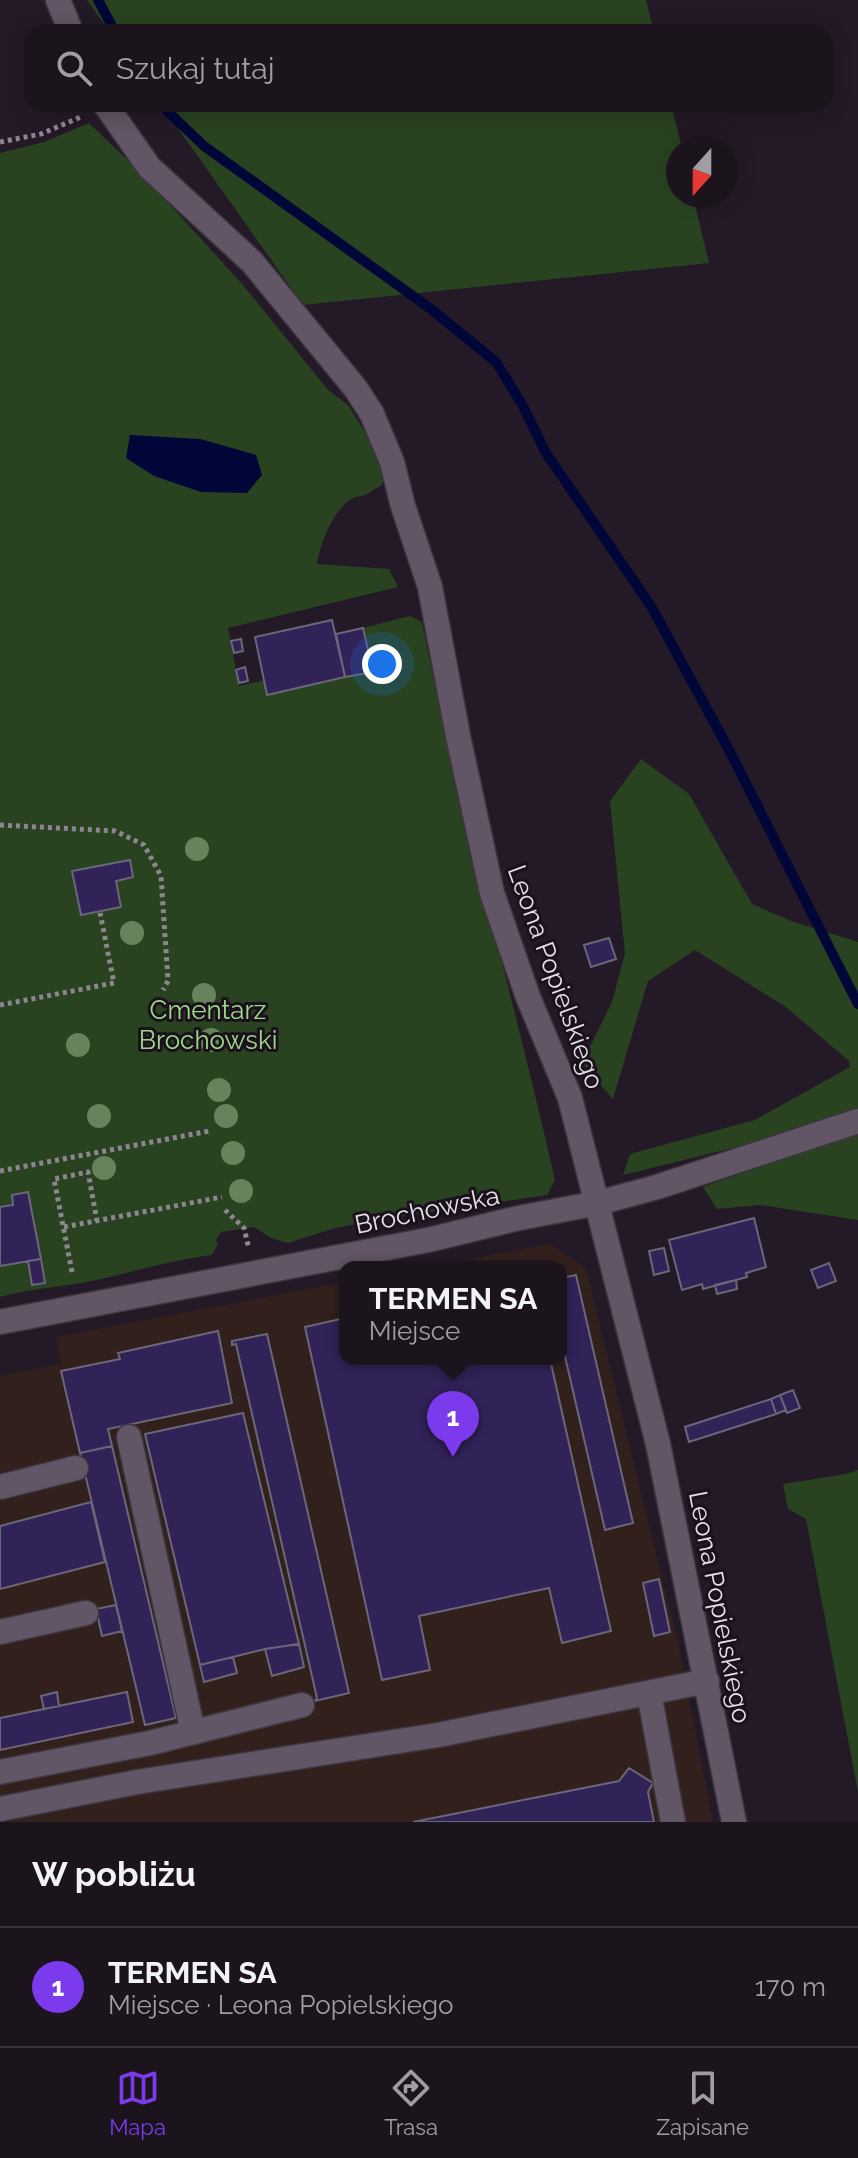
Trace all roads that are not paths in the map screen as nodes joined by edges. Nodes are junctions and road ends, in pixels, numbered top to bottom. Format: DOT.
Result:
graph roads {
  1 [pos="58,0"];
  2 [pos="68,24"];
  3 [pos="111,112"];
  4 [pos="858,1121"];
  5 [pos="598,1203"];
  6 [pos="0,1322"];
  7 [pos="129,1437"];
  8 [pos="76,1468"];
  9 [pos="0,1487"];
  10 [pos="86,1613"];
  11 [pos="0,1632"];
  12 [pos="707,1681"];
  13 [pos="649,1693"];
  14 [pos="302,1705"];
  15 [pos="193,1732"];
  16 [pos="0,1772"];
  17 [pos="0,1809"];
  18 [pos="673,1822"];
  19 [pos="734,1822"];
  1 -- 2 [label="street"];
  3 -- 5 [label="street, Leona Popielskiego"];
  4 -- 5 [label="street, Brochowska"];
  5 -- 6 [label="street, Brochowska"];
  5 -- 12 [label="street, Leona Popielskiego"];
  7 -- 15 [label="street"];
  8 -- 9 [label="street"];
  10 -- 11 [label="street"];
  12 -- 13 [label="street"];
  12 -- 19 [label="street, Leona Popielskiego"];
  13 -- 17 [label="street"];
  13 -- 18 [label="street"];
  14 -- 15 [label="street"];
  15 -- 16 [label="street"];
}
